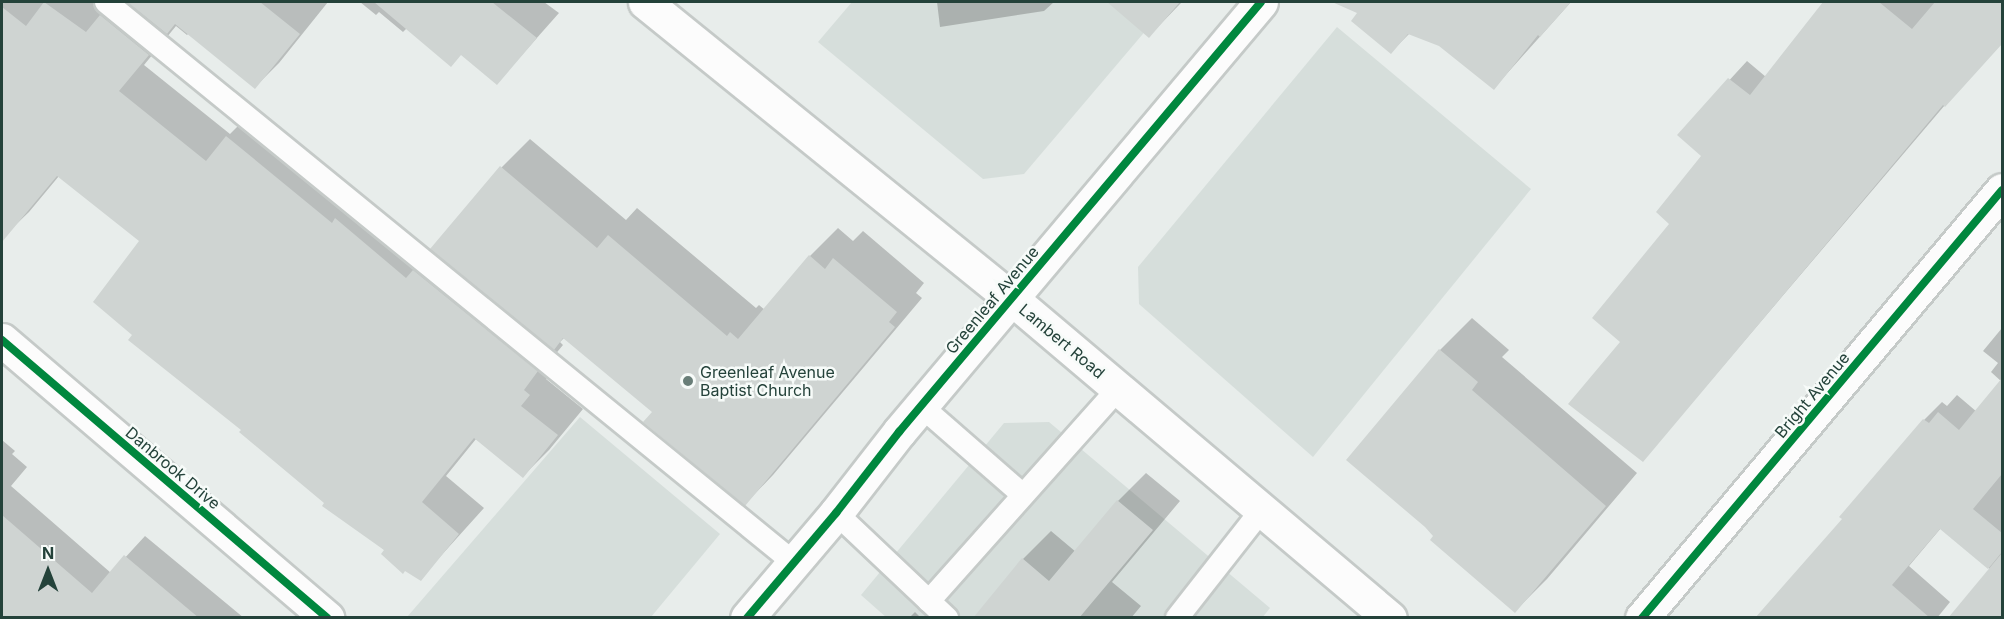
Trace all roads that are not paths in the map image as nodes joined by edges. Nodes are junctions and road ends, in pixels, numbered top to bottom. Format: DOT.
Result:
graph roads {
  1 [pos="106,2"];
  2 [pos="645,2"];
  3 [pos="1260,2"];
  4 [pos="2002,190"];
  5 [pos="1011,298"];
  6 [pos="2,340"];
  7 [pos="1119,388"];
  8 [pos="921,406"];
  9 [pos="1023,495"];
  10 [pos="1261,511"];
  11 [pos="836,513"];
  12 [pos="793,562"];
  13 [pos="929,601"];
  14 [pos="327,618"];
  15 [pos="747,618"];
  16 [pos="947,618"];
  17 [pos="1177,618"];
  18 [pos="1390,618"];
  19 [pos="1642,618"];
  1 -- 12 [label="lane"];
  2 -- 5 [label="street, Lambert Road"];
  3 -- 5 [label="street, Greenleaf Avenue"];
  4 -- 19 [label="street, Bright Avenue"];
  5 -- 7 [label="street, Lambert Road"];
  5 -- 8 [label="street, Greenleaf Avenue"];
  6 -- 14 [label="street, Danbrook Drive"];
  7 -- 9 [label="lane"];
  7 -- 10 [label="street, Lambert Road"];
  8 -- 9 [label="lane"];
  8 -- 11 [label="street, Greenleaf Avenue"];
  9 -- 13 [label="lane"];
  10 -- 17 [label="lane"];
  10 -- 18 [label="street, Lambert Road"];
  11 -- 12 [label="street, Greenleaf Avenue"];
  11 -- 13 [label="lane"];
  12 -- 15 [label="street, Greenleaf Avenue"];
  13 -- 16 [label="lane"];
}
